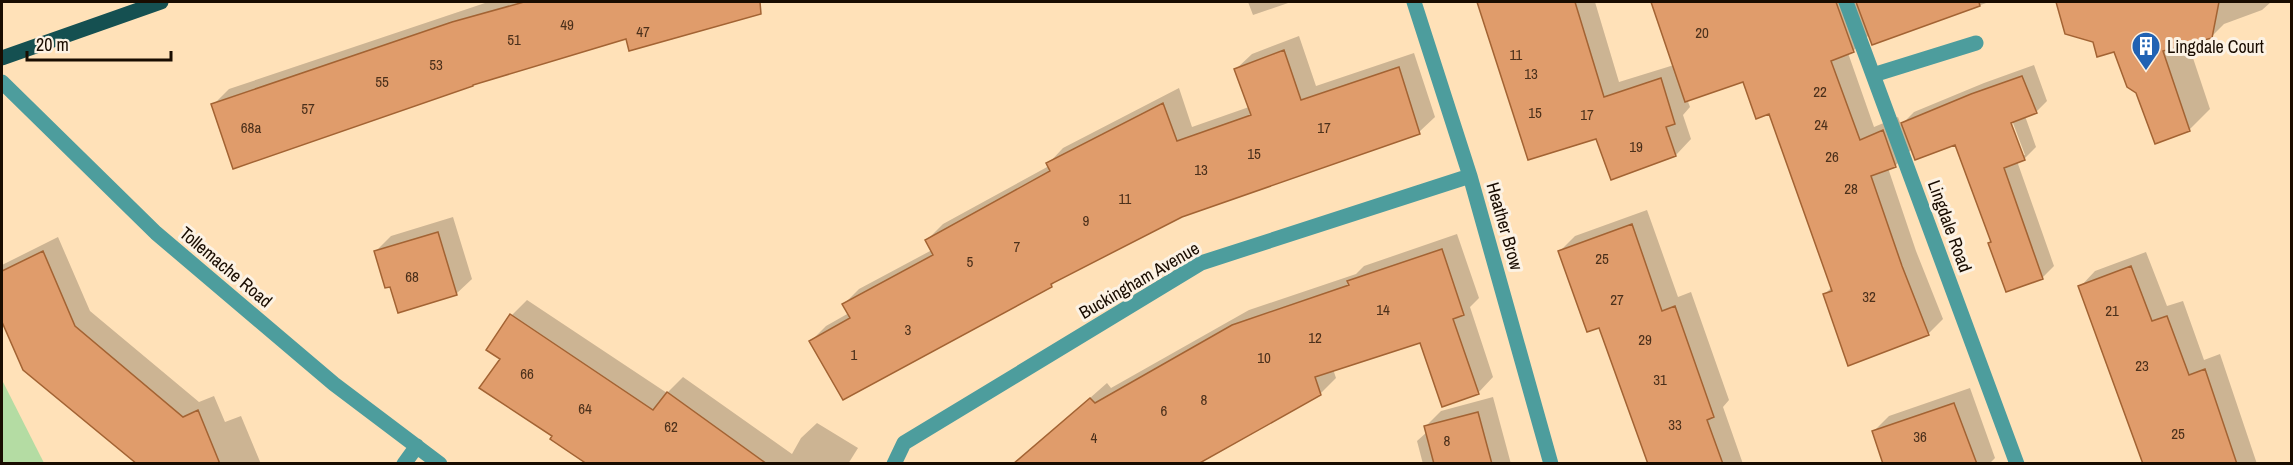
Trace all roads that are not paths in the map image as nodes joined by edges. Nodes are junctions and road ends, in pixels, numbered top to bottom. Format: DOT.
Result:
graph roads {
  1 [pos="161,2"];
  2 [pos="1414,2"];
  3 [pos="1845,2"];
  4 [pos="1976,43"];
  5 [pos="2,58"];
  6 [pos="1873,75"];
  7 [pos="2,82"];
  8 [pos="1470,176"];
  9 [pos="417,446"];
  10 [pos="404,464"];
  11 [pos="440,464"];
  12 [pos="894,464"];
  13 [pos="1551,464"];
  14 [pos="2017,464"];
  1 -- 5 [label="main road"];
  2 -- 8 [label="street, Heather Brow"];
  3 -- 6 [label="street, Lingdale Road"];
  4 -- 6 [label="street"];
  6 -- 14 [label="street, Lingdale Road"];
  7 -- 9 [label="street, Tollemache Road"];
  8 -- 12 [label="street, Buckingham Avenue"];
  8 -- 13 [label="street, Heather Brow"];
  9 -- 10 [label="street"];
  9 -- 11 [label="street, Tollemache Road"];
}
